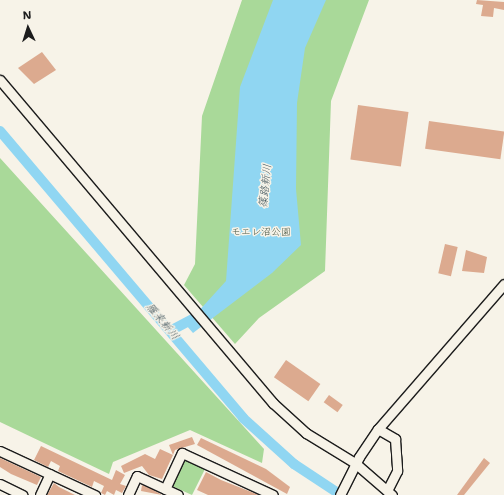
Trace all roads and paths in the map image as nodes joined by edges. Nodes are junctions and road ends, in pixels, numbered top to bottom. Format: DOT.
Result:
graph roads {
  1 [pos="0,80"];
  2 [pos="504,284"];
  3 [pos="378,429"];
  4 [pos="0,451"];
  5 [pos="355,463"];
  6 [pos="50,474"];
  7 [pos="0,485"];
  8 [pos="165,489"];
  9 [pos="390,493"];
  10 [pos="23,495"];
  11 [pos="40,495"];
  12 [pos="95,495"];
  13 [pos="128,495"];
  14 [pos="178,495"];
  15 [pos="273,495"];
  16 [pos="340,495"];
  1 -- 5 [label="street"];
  2 -- 3 [label="street"];
  3 -- 5 [label="street"];
  3 -- 9 [label="street"];
  4 -- 6 [label="street"];
  5 -- 9 [label="street"];
  5 -- 16 [label="street"];
  6 -- 11 [label="street"];
  6 -- 12 [label="street"];
  7 -- 10 [label="street"];
  8 -- 13 [label="street"];
  8 -- 14 [label="street"];
  8 -- 15 [label="street"];
}
